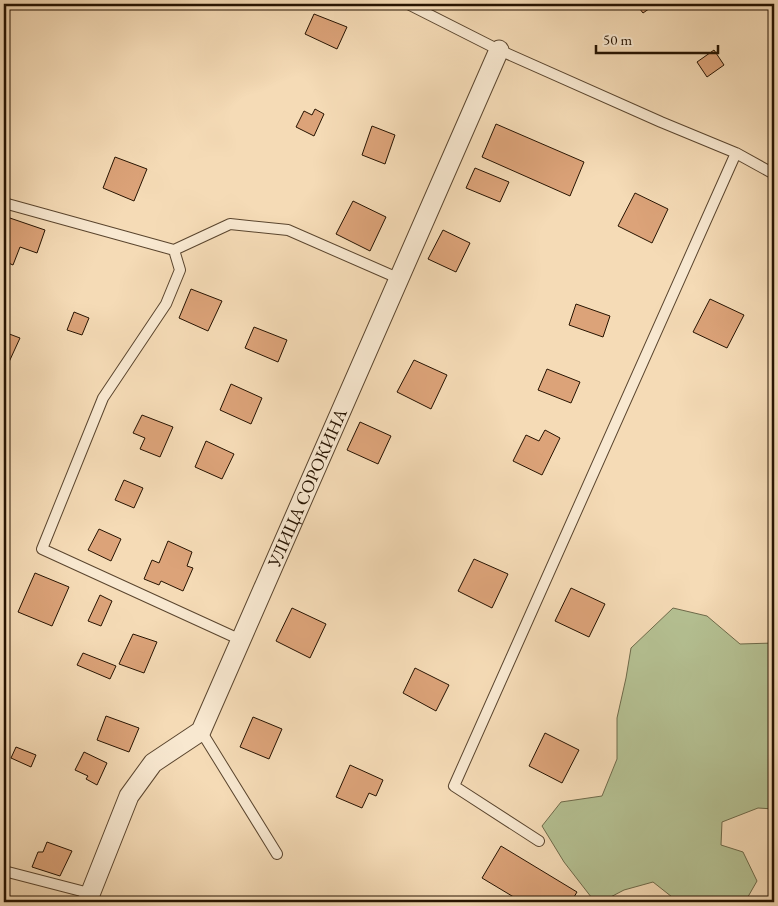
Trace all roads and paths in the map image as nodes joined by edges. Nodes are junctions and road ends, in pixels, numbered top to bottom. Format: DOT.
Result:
graph roads {
  1 [pos="408,4"];
  2 [pos="499,50"];
  3 [pos="736,153"];
  4 [pos="774,174"];
  5 [pos="4,203"];
  6 [pos="174,250"];
  7 [pos="400,279"];
  8 [pos="241,640"];
  9 [pos="201,731"];
  10 [pos="539,841"];
  11 [pos="277,854"];
  12 [pos="4,871"];
  13 [pos="88,897"];
  1 -- 2 [label="lane"];
  2 -- 3 [label="lane"];
  2 -- 7 [label="street, УЛИЦА СОРОКИНА"];
  3 -- 4 [label="lane"];
  3 -- 10 [label="lane"];
  5 -- 6 [label="lane"];
  6 -- 7 [label="lane"];
  6 -- 8 [label="lane"];
  7 -- 8 [label="street, УЛИЦА СОРОКИНА"];
  8 -- 9 [label="street, УЛИЦА СОРОКИНА"];
  9 -- 11 [label="lane"];
  9 -- 13 [label="street"];
  12 -- 13 [label="lane"];
}
